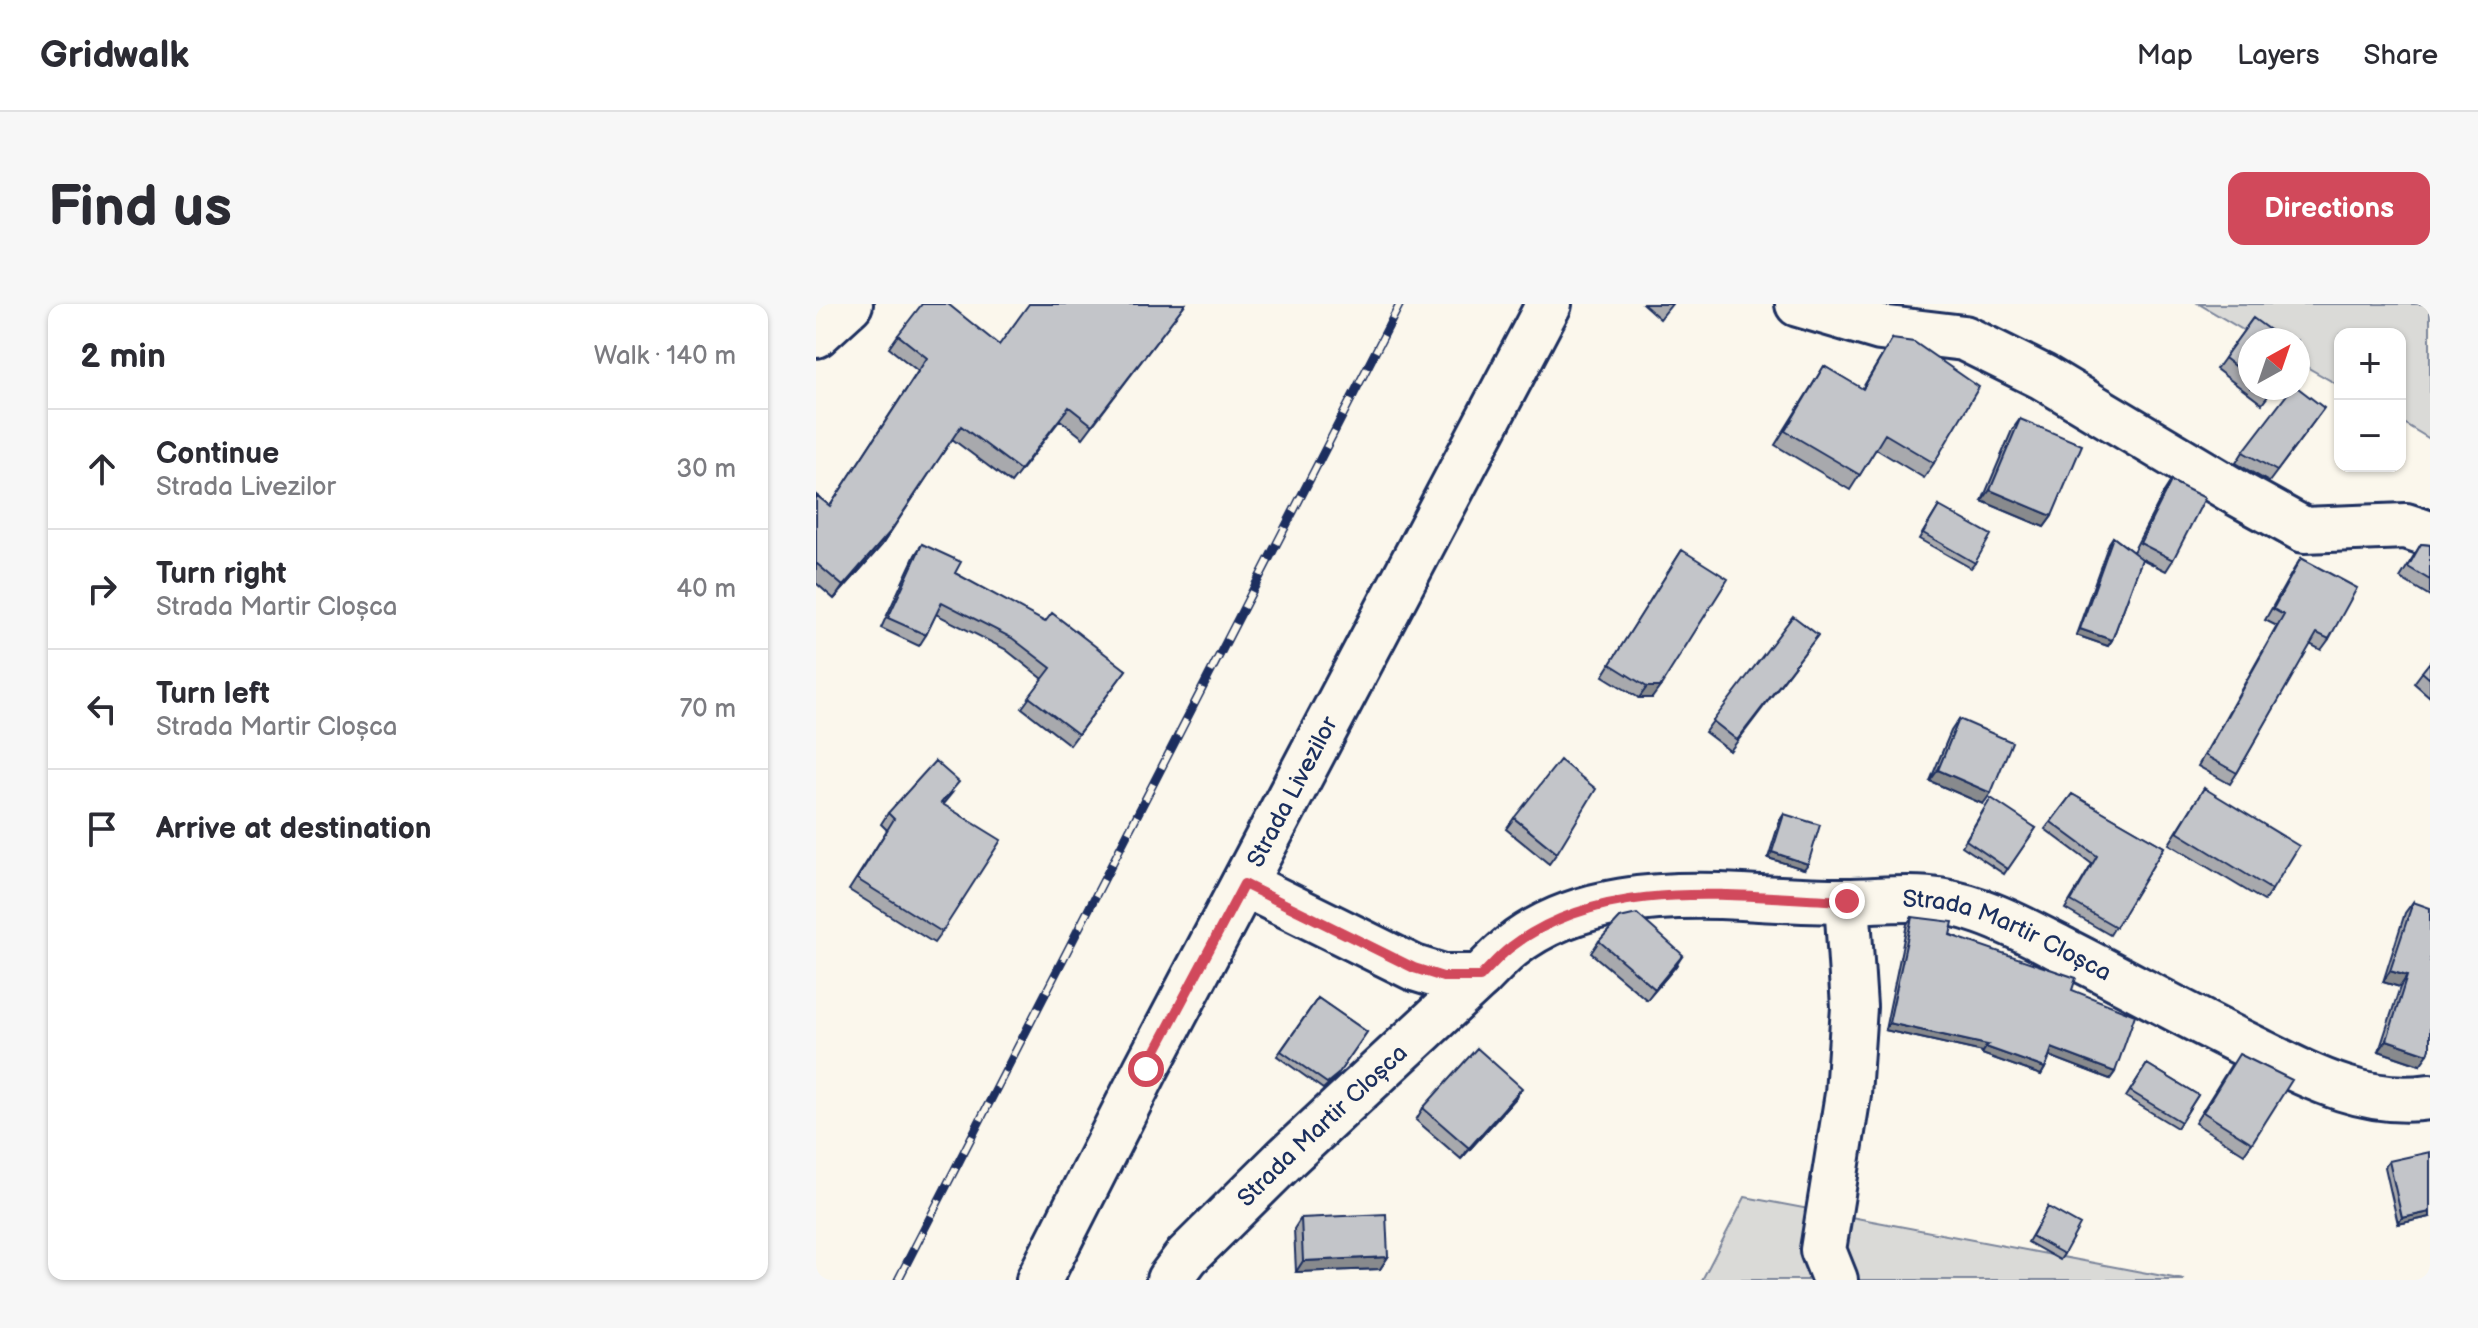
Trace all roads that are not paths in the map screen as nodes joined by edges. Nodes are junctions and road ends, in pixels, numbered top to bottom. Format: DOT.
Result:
graph roads {
  1 [pos="850,304"];
  2 [pos="1549,304"];
  3 [pos="1798,304"];
  4 [pos="816,335"];
  5 [pos="2430,534"];
  6 [pos="1244,884"];
  7 [pos="1847,901"];
  8 [pos="1480,977"];
  9 [pos="2430,1097"];
  10 [pos="1039,1280"];
  11 [pos="1169,1280"];
  12 [pos="1835,1280"];
  1 -- 4 [label="street"];
  2 -- 6 [label="street, Strada Livezilor"];
  3 -- 5 [label="street"];
  6 -- 8 [label="street"];
  6 -- 10 [label="street, Strada Livezilor"];
  7 -- 8 [label="street, Strada Martir Cloșca"];
  7 -- 9 [label="street, Strada Martir Cloșca"];
  7 -- 12 [label="street"];
  8 -- 11 [label="street, Strada Martir Cloșca"];
}
